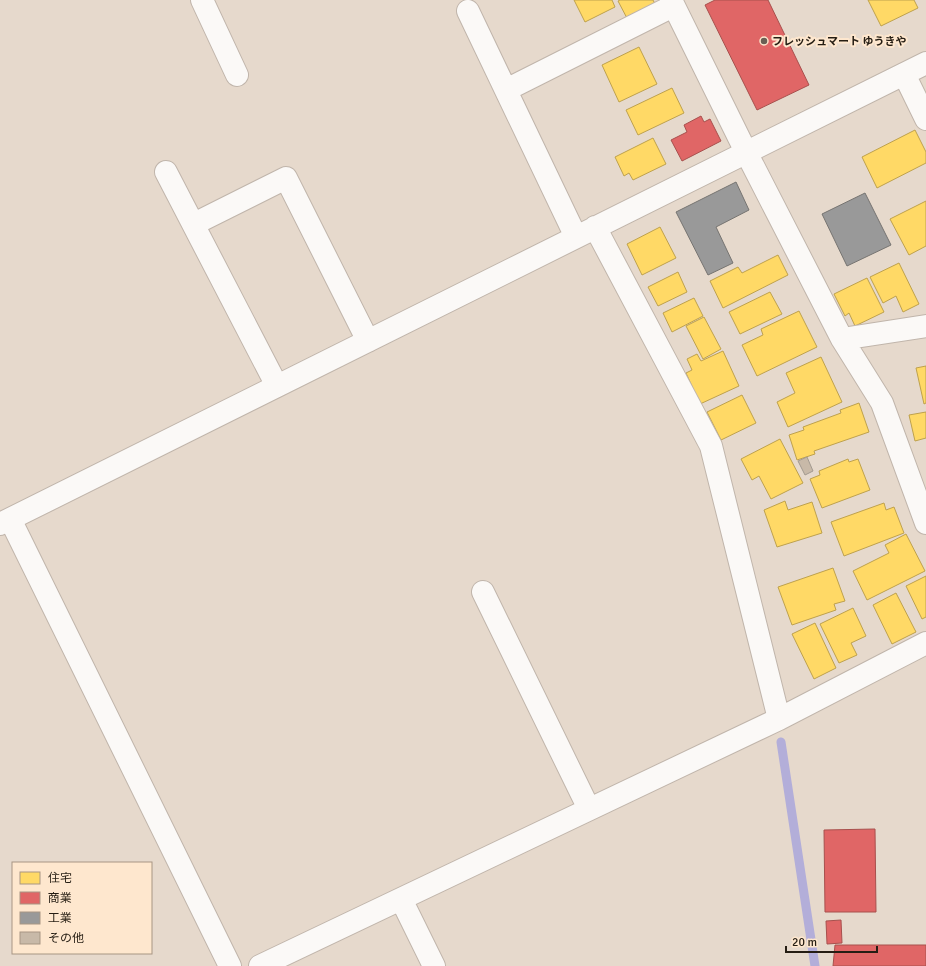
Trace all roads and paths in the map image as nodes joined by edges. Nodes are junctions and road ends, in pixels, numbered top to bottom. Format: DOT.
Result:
graph roads {
  1 [pos="202,0"];
  2 [pos="672,3"];
  3 [pos="468,11"];
  4 [pos="926,63"];
  5 [pos="904,74"];
  6 [pos="238,75"];
  7 [pos="506,90"];
  8 [pos="926,119"];
  9 [pos="746,152"];
  10 [pos="166,172"];
  11 [pos="194,224"];
  12 [pos="595,227"];
  13 [pos="576,237"];
  14 [pos="926,326"];
  15 [pos="842,339"];
  16 [pos="368,341"];
  17 [pos="277,386"];
  18 [pos="5,522"];
  19 [pos="926,523"];
  20 [pos="483,592"];
  21 [pos="926,643"];
  22 [pos="779,719"];
  23 [pos="589,809"];
  24 [pos="401,899"];
  25 [pos="230,966"];
  26 [pos="260,966"];
  27 [pos="434,966"];
  1 -- 6 [label="street"];
  2 -- 7 [label="street"];
  2 -- 9 [label="street"];
  3 -- 7 [label="street"];
  4 -- 5 [label="street"];
  5 -- 8 [label="street"];
  5 -- 9 [label="street"];
  7 -- 13 [label="street"];
  9 -- 12 [label="street"];
  9 -- 15 [label="street"];
  10 -- 11 [label="street"];
  11 -- 16 [label="street"];
  11 -- 17 [label="street"];
  12 -- 13 [label="street"];
  12 -- 22 [label="street"];
  13 -- 16 [label="street"];
  14 -- 15 [label="street"];
  15 -- 19 [label="street"];
  16 -- 17 [label="street"];
  17 -- 18 [label="street"];
  18 -- 25 [label="street"];
  20 -- 23 [label="street"];
  21 -- 22 [label="street"];
  22 -- 23 [label="street"];
  23 -- 24 [label="street"];
  24 -- 26 [label="street"];
  24 -- 27 [label="street"];
}
